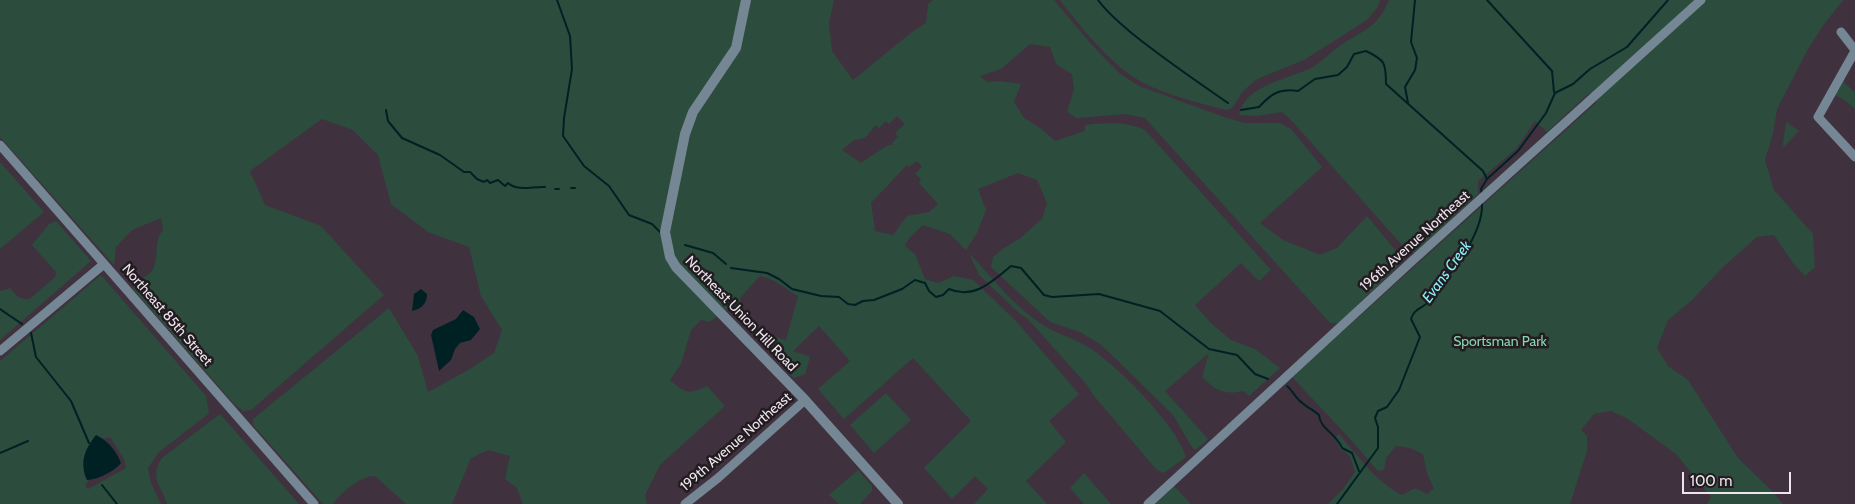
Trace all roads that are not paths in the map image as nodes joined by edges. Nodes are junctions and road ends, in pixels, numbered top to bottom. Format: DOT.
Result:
graph roads {
  1 [pos="746,0"];
  2 [pos="1702,0"];
  3 [pos="1841,32"];
  4 [pos="1855,50"];
  5 [pos="0,145"];
  6 [pos="1855,157"];
  7 [pos="104,264"];
  8 [pos="0,351"];
  9 [pos="805,400"];
  10 [pos="314,504"];
  11 [pos="685,504"];
  12 [pos="898,504"];
  13 [pos="1148,504"];
  1 -- 9 [label="street, Northeast Union Hill Road"];
  2 -- 13 [label="street, 196th Avenue Northeast"];
  3 -- 4 [label="street"];
  4 -- 6 [label="street"];
  5 -- 7 [label="street, Northeast 85th Street"];
  7 -- 8 [label="street"];
  7 -- 10 [label="street, Northeast 85th Street"];
  9 -- 11 [label="street, 199th Avenue Northeast"];
  9 -- 12 [label="street, Northeast Union Hill Road"];
}
